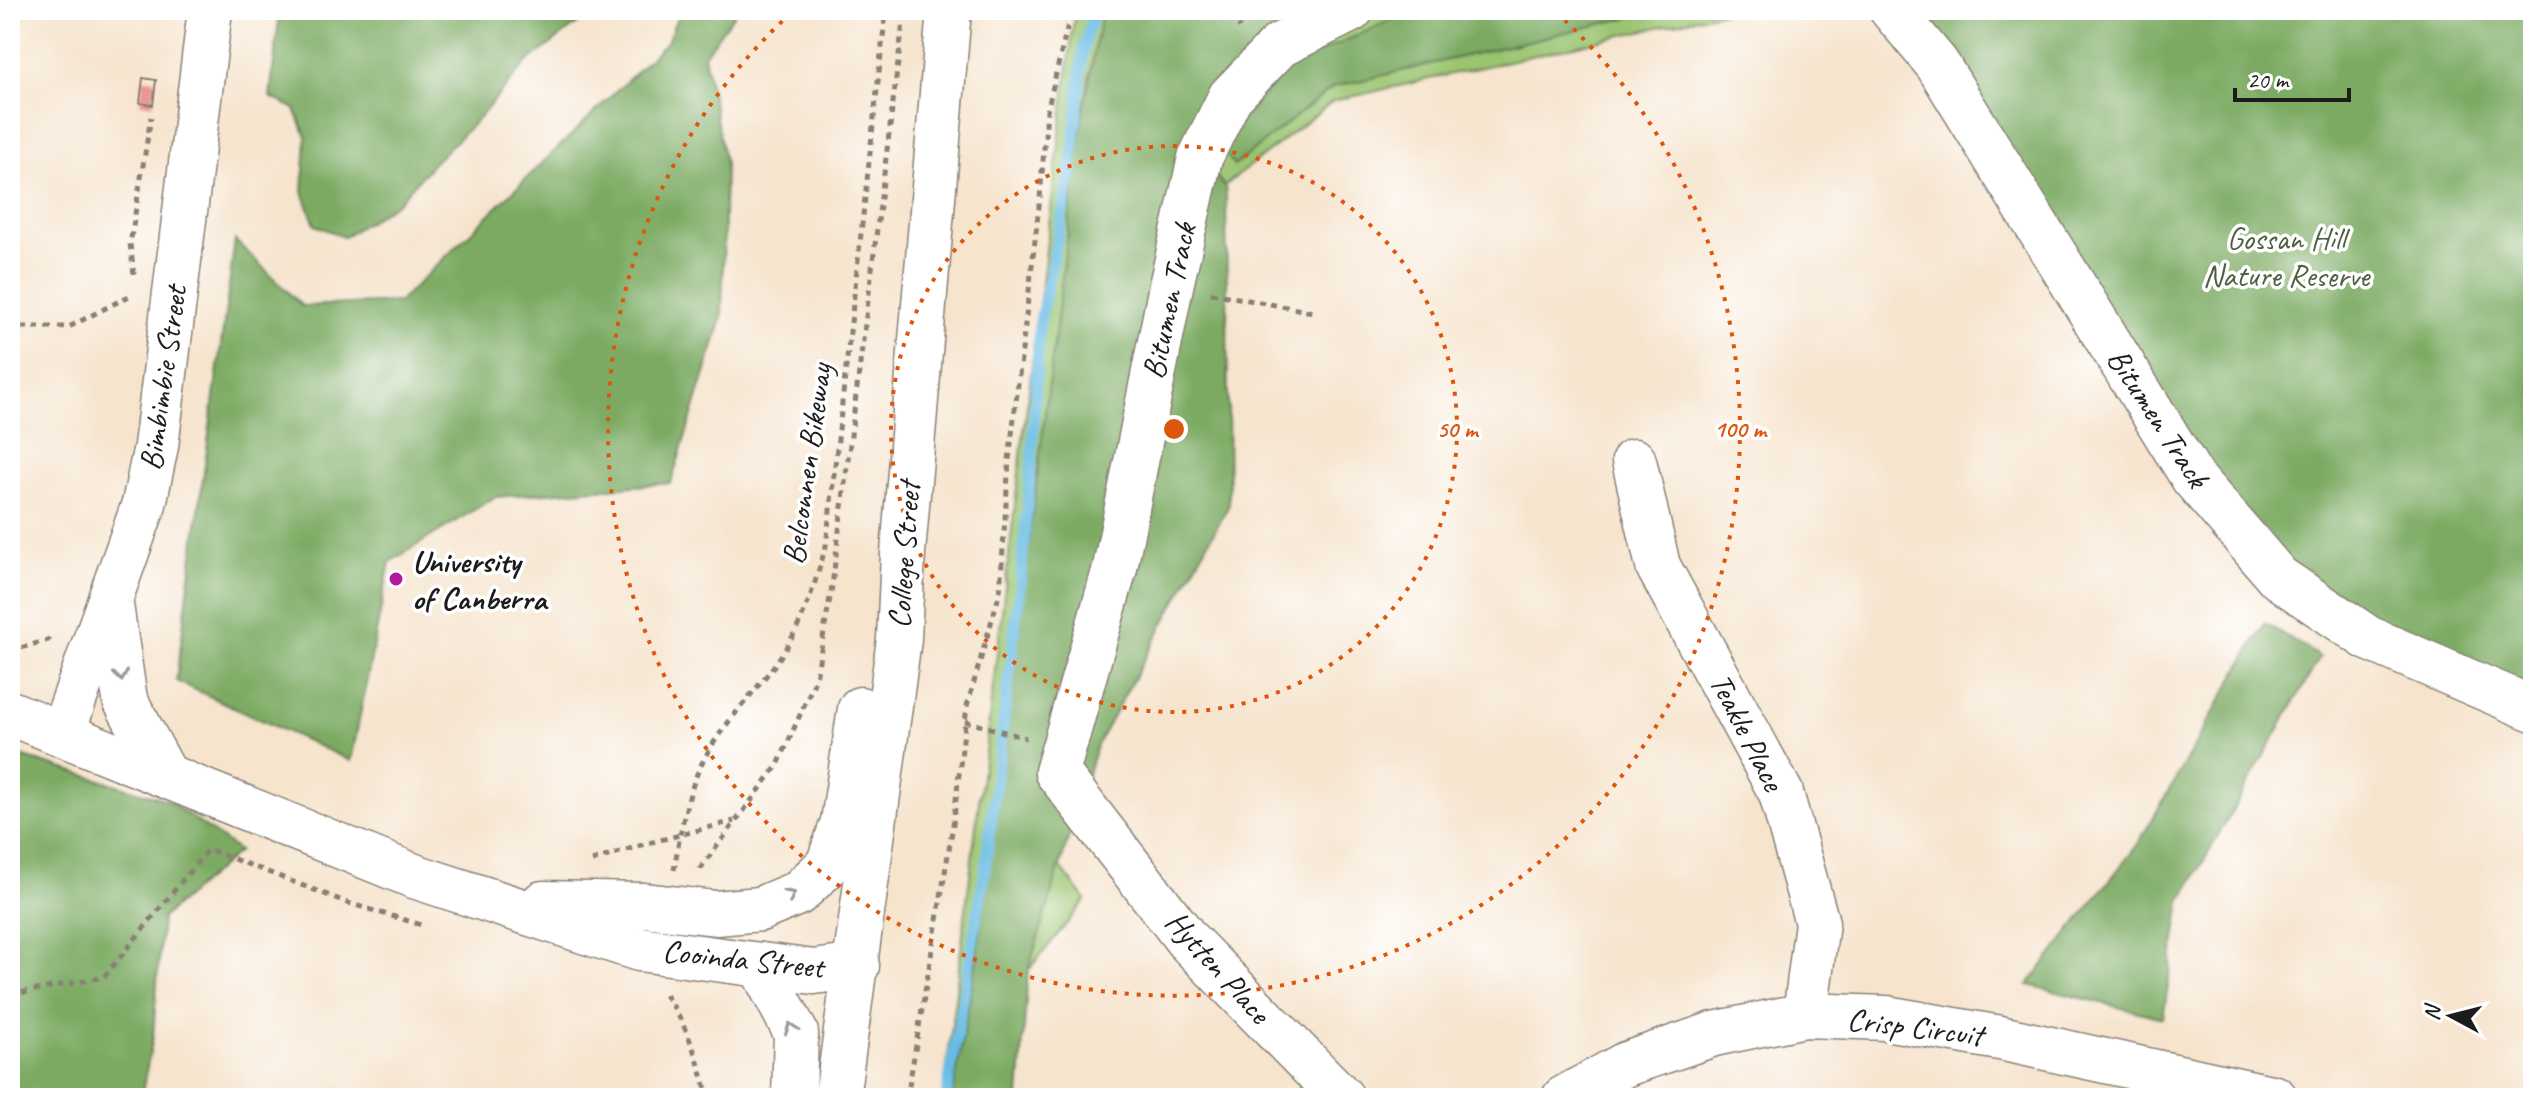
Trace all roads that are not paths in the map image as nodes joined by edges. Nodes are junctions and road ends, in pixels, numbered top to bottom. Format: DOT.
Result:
graph roads {
  1 [pos="210,10"];
  2 [pos="949,10"];
  3 [pos="1351,10"];
  4 [pos="1892,10"];
  5 [pos="1634,461"];
  6 [pos="110,599"];
  7 [pos="899,639"];
  8 [pos="2533,709"];
  9 [pos="10,713"];
  10 [pos="62,734"];
  11 [pos="165,774"];
  12 [pos="1103,828"];
  13 [pos="705,896"];
  14 [pos="495,902"];
  15 [pos="760,965"];
  16 [pos="857,966"];
  17 [pos="1805,1015"];
  18 [pos="794,1098"];
  19 [pos="837,1098"];
  20 [pos="1342,1098"];
  21 [pos="1564,1098"];
  22 [pos="2275,1098"];
  1 -- 6 [label="street, Bimbimbie Street"];
  2 -- 7 [label="street, College Street"];
  3 -- 12 [label="street, Bitumen Track"];
  4 -- 8 [label="street, Bitumen Track"];
  5 -- 17 [label="street, Teakle Place"];
  6 -- 10 [label="street, Bimbimbie Street"];
  6 -- 11 [label="street, one-way"];
  13 -- 7 [label="street, one-way"];
  7 -- 16 [label="street, College Street"];
  9 -- 10 [label="street, Cooinda Street"];
  10 -- 11 [label="street, Cooinda Street"];
  11 -- 14 [label="street, Cooinda Street"];
  12 -- 20 [label="street, Hytten Place"];
  13 -- 14 [label="street, Cooinda Street"];
  13 -- 16 [label="street, Cooinda Street"];
  14 -- 15 [label="street, Cooinda Street"];
  15 -- 16 [label="street, Cooinda Street"];
  18 -- 15 [label="street, one-way"];
  16 -- 19 [label="street, College Street"];
  17 -- 21 [label="street, Crisp Circuit"];
  17 -- 22 [label="street, Crisp Circuit"];
}
